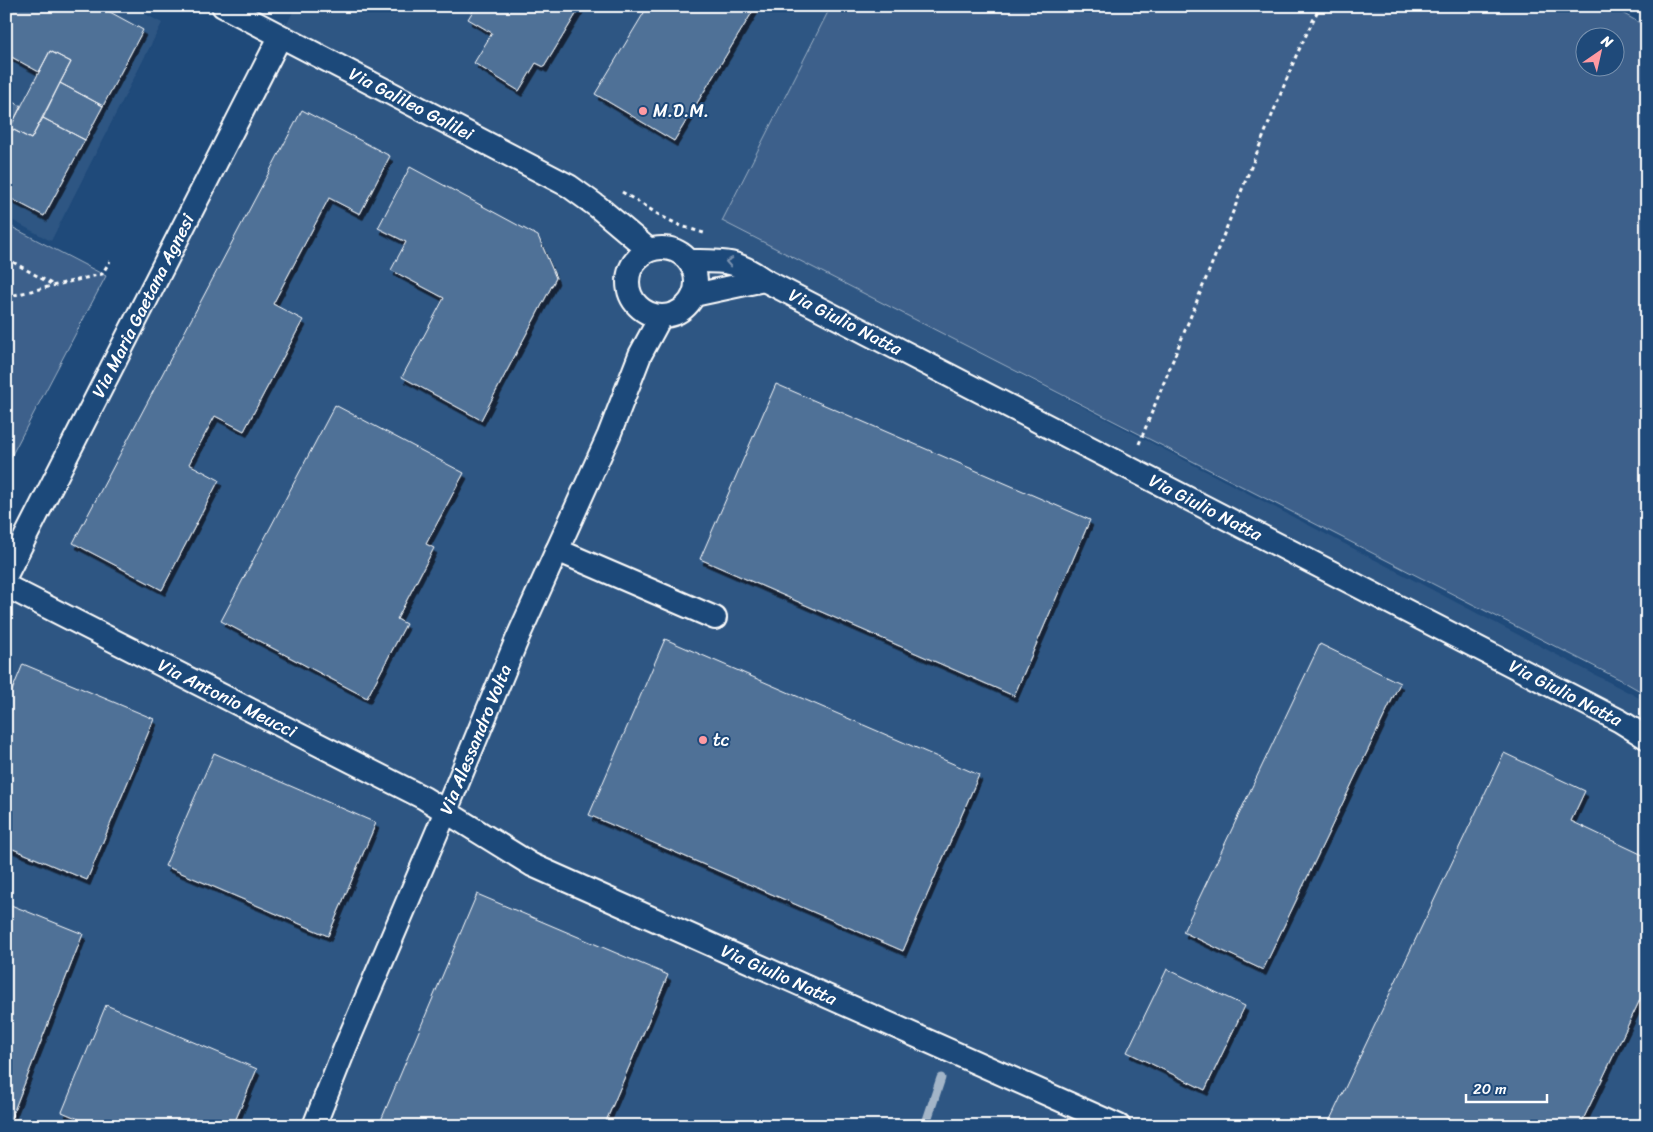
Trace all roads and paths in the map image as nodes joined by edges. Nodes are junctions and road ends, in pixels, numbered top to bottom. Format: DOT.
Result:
graph roads {
  1 [pos="222,6"];
  2 [pos="1320,6"];
  3 [pos="1641,6"];
  4 [pos="1647,10"];
  5 [pos="280,37"];
  6 [pos="641,256"];
  7 [pos="6,258"];
  8 [pos="110,261"];
  9 [pos="689,261"];
  10 [pos="764,280"];
  11 [pos="53,285"];
  12 [pos="694,295"];
  13 [pos="6,297"];
  14 [pos="634,302"];
  15 [pos="661,316"];
  16 [pos="640,355"];
  17 [pos="1137,450"];
  18 [pos="557,550"];
  19 [pos="6,575"];
  20 [pos="6,586"];
  21 [pos="715,618"];
  22 [pos="1647,738"];
  23 [pos="446,811"];
  24 [pos="314,1126"];
  25 [pos="1119,1126"];
  1 -- 5 [label="street, Via Galileo Galilei"];
  2 -- 17 [label="path"];
  3 -- 4 [label="path"];
  5 -- 6 [label="street, Via Galileo Galilei"];
  5 -- 19 [label="street, Via Maria Gaetana Agnesi"];
  6 -- 9 [label="street"];
  6 -- 14 [label="street"];
  7 -- 11 [label="path"];
  8 -- 11 [label="path"];
  10 -- 9 [label="street, Via Giulio Natta, one-way"];
  9 -- 12 [label="street"];
  10 -- 12 [label="street"];
  10 -- 22 [label="street, Via Giulio Natta"];
  11 -- 13 [label="path"];
  12 -- 15 [label="street"];
  14 -- 15 [label="street"];
  14 -- 16 [label="street"];
  15 -- 16 [label="street"];
  16 -- 18 [label="street, Via Alessandro Volta"];
  18 -- 21 [label="street"];
  18 -- 23 [label="street, Via Alessandro Volta"];
  20 -- 23 [label="street, Via Antonio Meucci"];
  23 -- 24 [label="street, Via Alessandro Volta"];
  23 -- 25 [label="street, Via Giulio Natta"];
}
